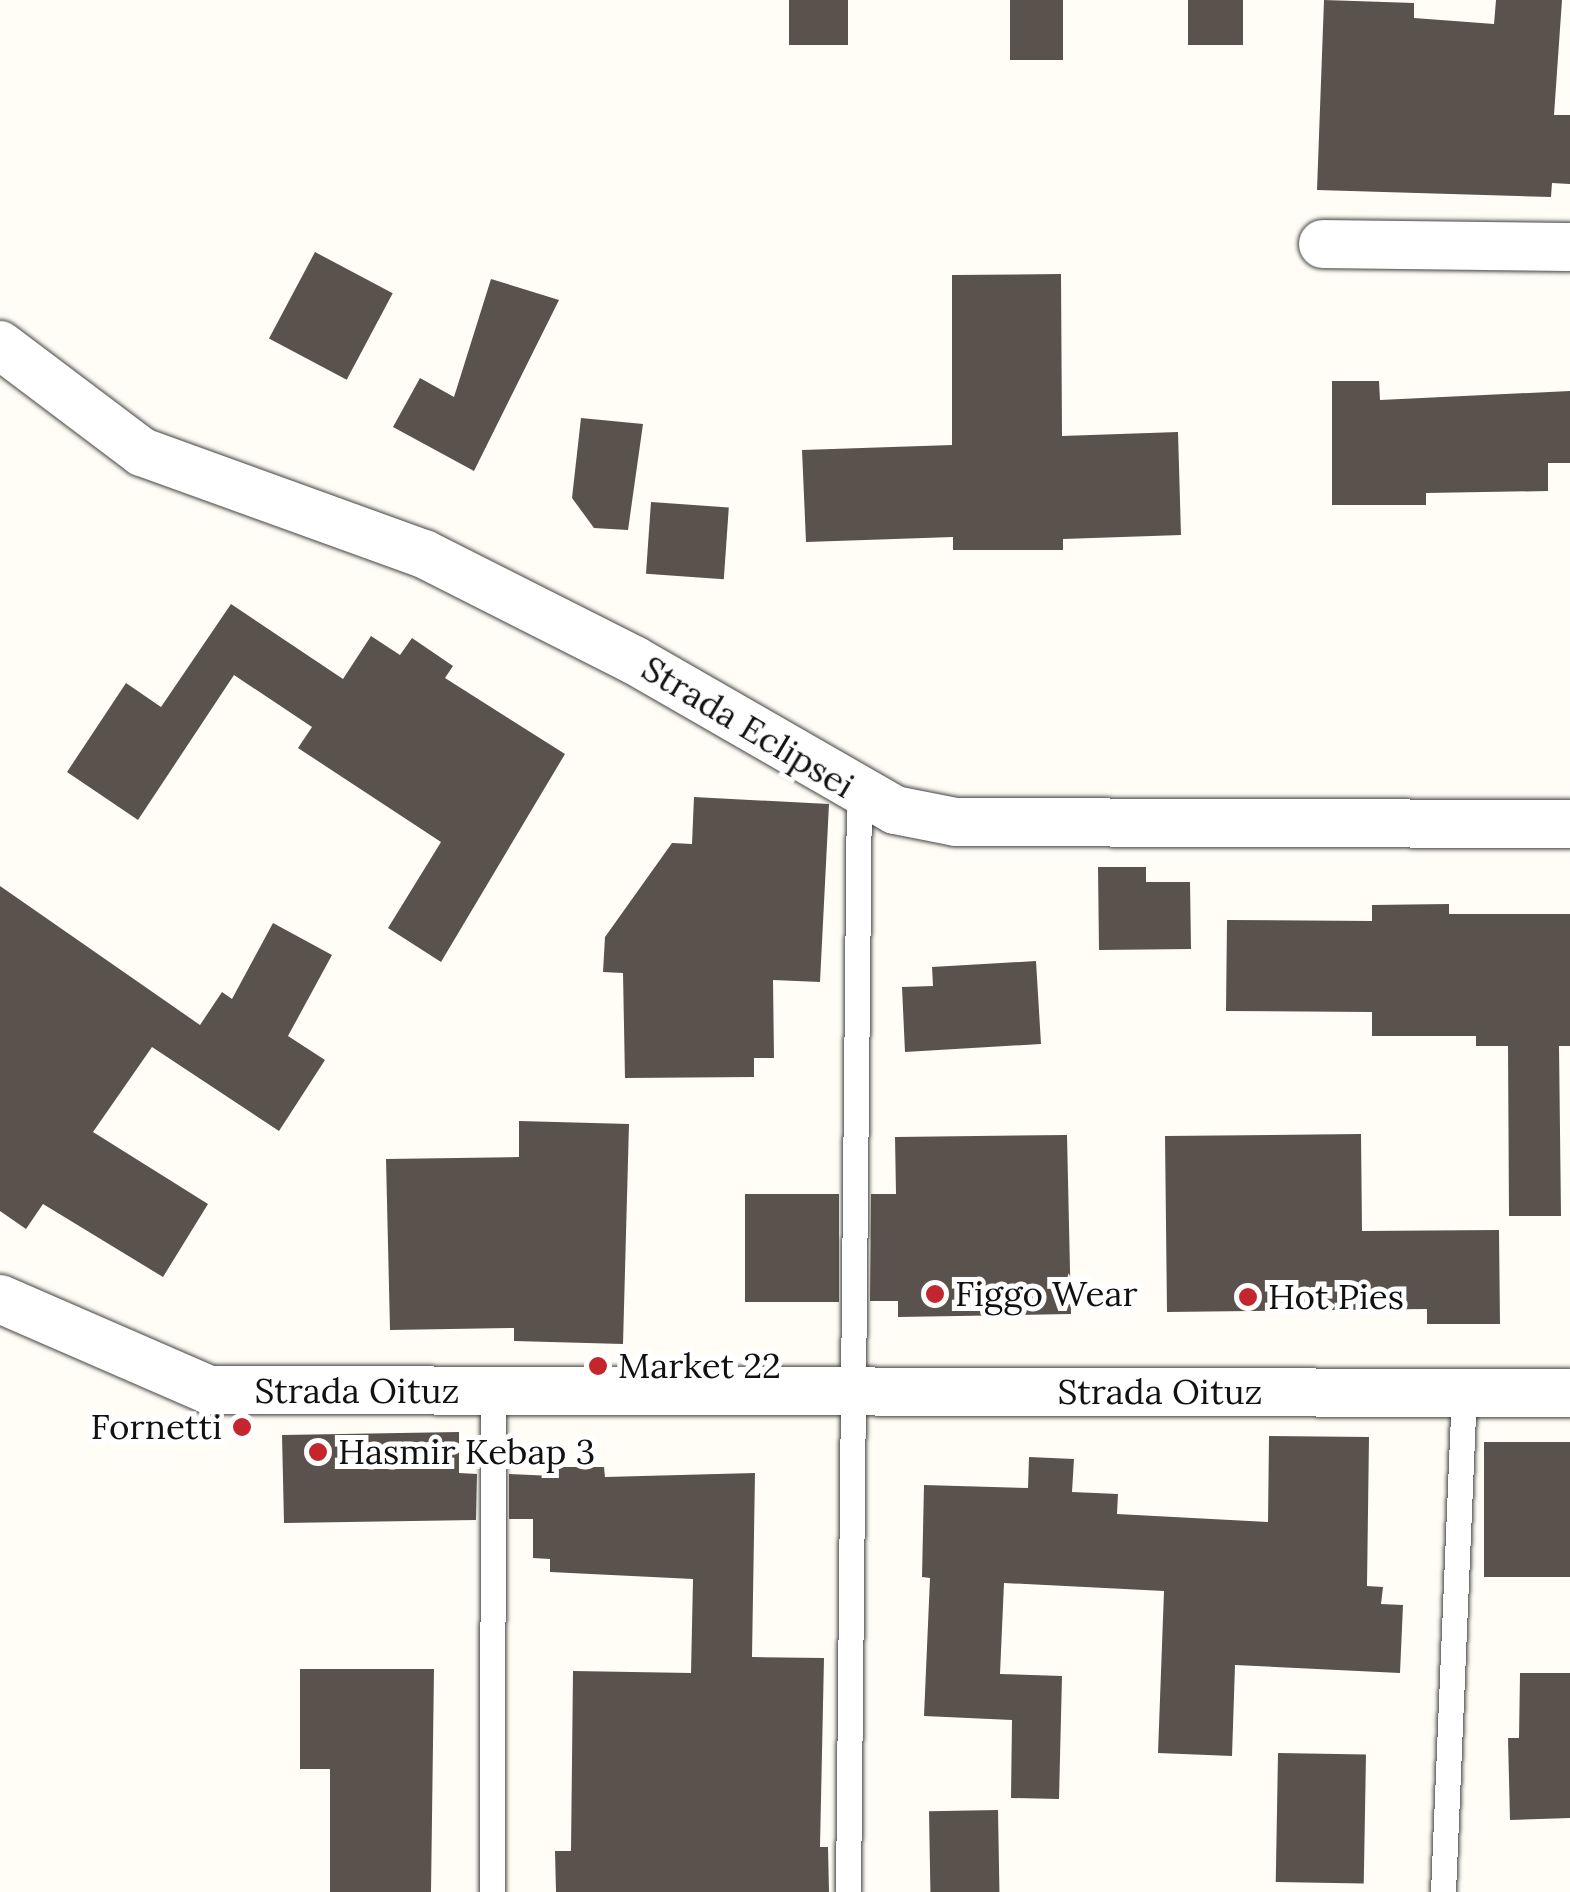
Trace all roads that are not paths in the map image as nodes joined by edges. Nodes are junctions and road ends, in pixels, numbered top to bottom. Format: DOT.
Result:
graph roads {
  1 [pos="1323,244"];
  2 [pos="1570,247"];
  3 [pos="0,345"];
  4 [pos="859,794"];
  5 [pos="1570,824"];
  6 [pos="0,1299"];
  7 [pos="492,1391"];
  8 [pos="856,1391"];
  9 [pos="1464,1393"];
  10 [pos="1570,1393"];
  11 [pos="492,1892"];
  12 [pos="848,1892"];
  13 [pos="1443,1892"];
  1 -- 2 [label="street"];
  3 -- 4 [label="street, Strada Eclipsei"];
  4 -- 5 [label="street, Strada Eclipsei"];
  4 -- 8 [label="lane"];
  6 -- 7 [label="street, Strada Oituz"];
  7 -- 8 [label="street, Strada Oituz"];
  7 -- 11 [label="lane, Strada Oituz"];
  8 -- 9 [label="street, Strada Oituz"];
  8 -- 12 [label="lane"];
  9 -- 10 [label="street, Strada Oituz"];
  9 -- 13 [label="lane"];
}
